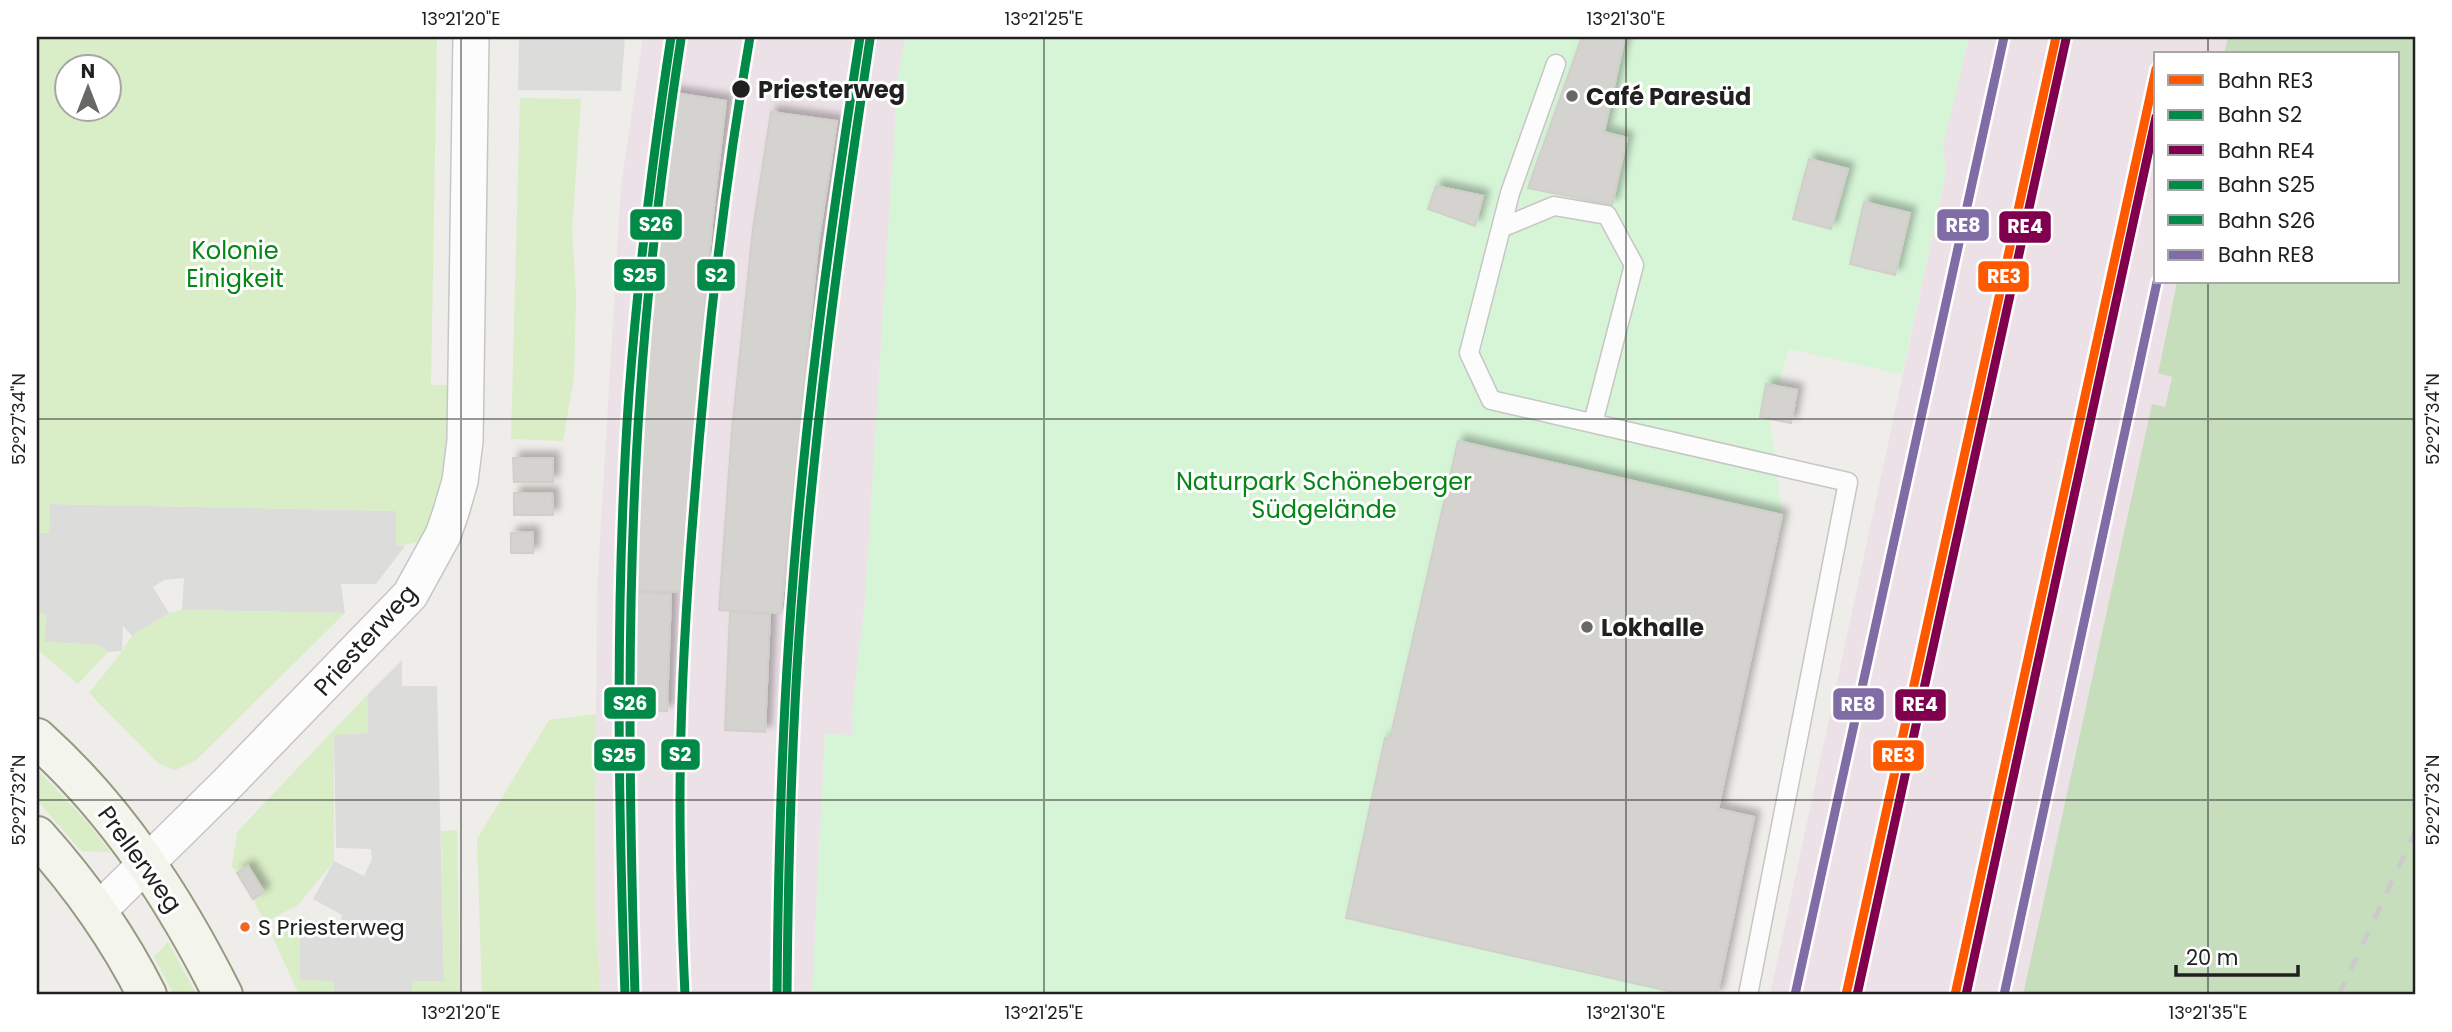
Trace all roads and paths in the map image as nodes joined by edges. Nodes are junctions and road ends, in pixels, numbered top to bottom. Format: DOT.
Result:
graph roads {
  1 [pos="471,37"];
  2 [pos="1556,64"];
  3 [pos="1501,228"];
  4 [pos="1593,423"];
  5 [pos="37,738"];
  6 [pos="37,836"];
  7 [pos="147,863"];
  8 [pos="98,911"];
  9 [pos="147,995"];
  10 [pos="223,995"];
  11 [pos="1748,995"];
  1 -- 7 [label="street, Priesterweg"];
  2 -- 3 [label="lane"];
  3 -- 4 [label="lane"];
  3 -- 4 [label="lane"];
  4 -- 11 [label="lane"];
  5 -- 7 [label="main road, Prellerweg"];
  6 -- 8 [label="main road"];
  7 -- 8 [label="street, Priesterweg"];
  7 -- 10 [label="main road, Prellerweg"];
  8 -- 9 [label="main road"];
}
